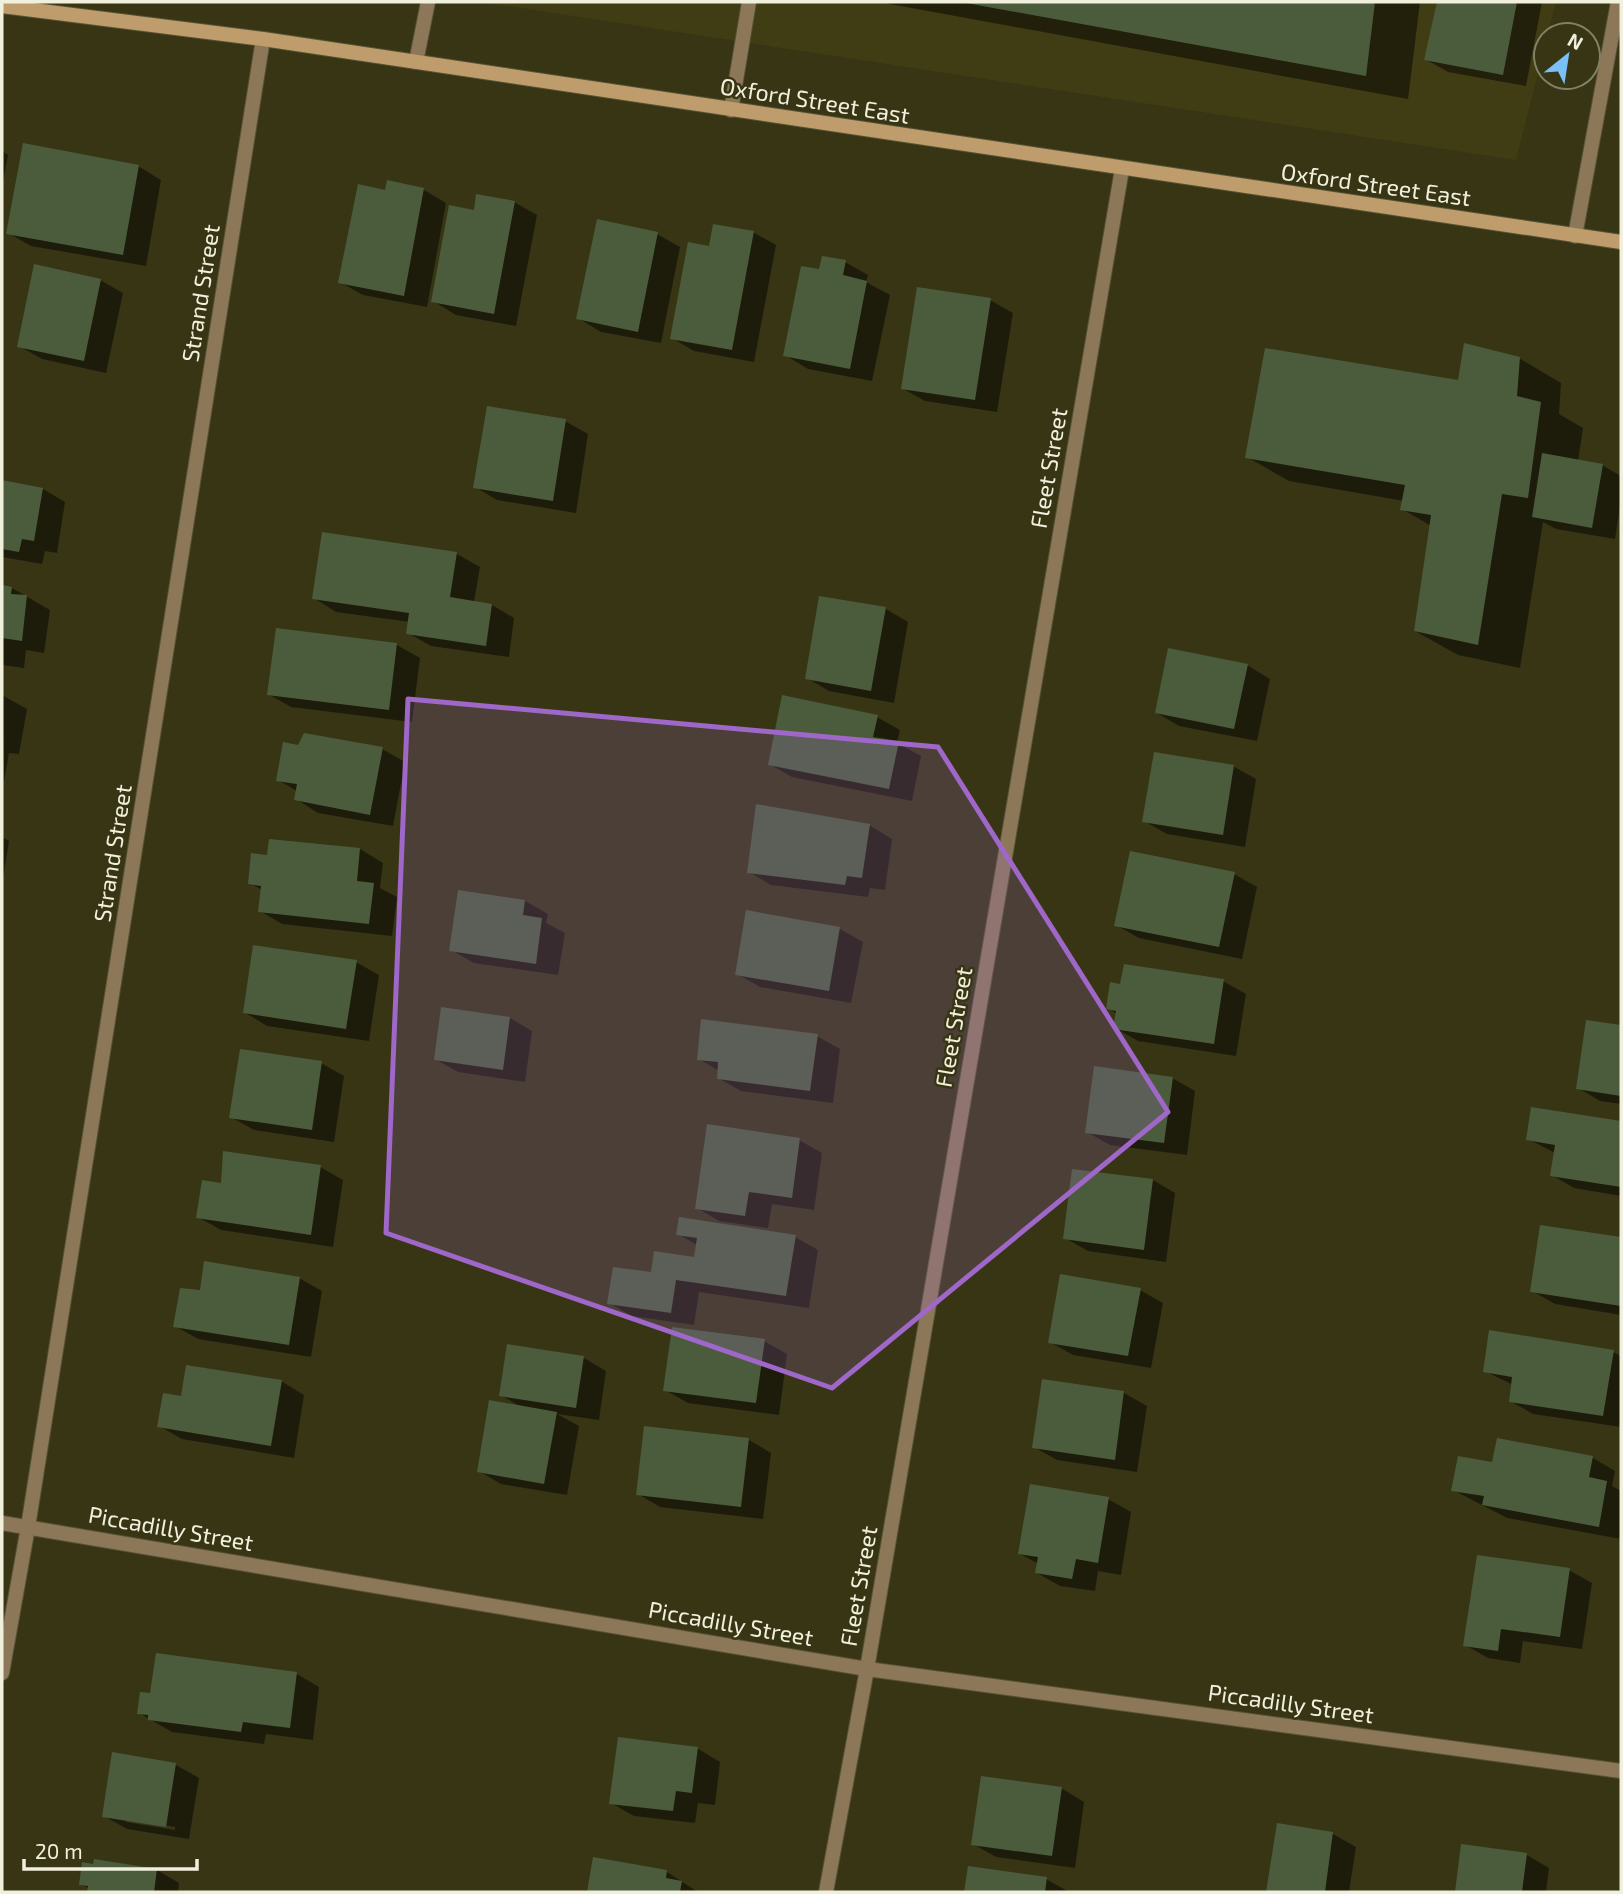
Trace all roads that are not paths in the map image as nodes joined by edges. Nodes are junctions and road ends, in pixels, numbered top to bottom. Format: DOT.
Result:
graph roads {
  1 [pos="428,2"];
  2 [pos="748,2"];
  3 [pos="1618,2"];
  4 [pos="2,6"];
  5 [pos="263,38"];
  6 [pos="416,62"];
  7 [pos="730,110"];
  8 [pos="1122,169"];
  9 [pos="1575,236"];
  10 [pos="1621,242"];
  11 [pos="2,1523"];
  12 [pos="28,1527"];
  13 [pos="867,1669"];
  14 [pos="2,1673"];
  15 [pos="1621,1771"];
  16 [pos="826,1892"];
  1 -- 6 [label="street"];
  2 -- 7 [label="street"];
  3 -- 9 [label="street"];
  4 -- 5 [label="main road, Oxford Street East"];
  5 -- 6 [label="main road, Oxford Street East"];
  5 -- 12 [label="street, Strand Street"];
  6 -- 7 [label="main road, Oxford Street East"];
  7 -- 8 [label="main road, Oxford Street East"];
  8 -- 9 [label="main road, Oxford Street East"];
  8 -- 13 [label="street, Fleet Street"];
  9 -- 10 [label="main road, Oxford Street East"];
  11 -- 12 [label="street, Piccadilly Street"];
  12 -- 13 [label="street, Piccadilly Street"];
  12 -- 14 [label="street, Strand Street"];
  13 -- 15 [label="street, Piccadilly Street"];
  13 -- 16 [label="street, Fleet Street"];
}
